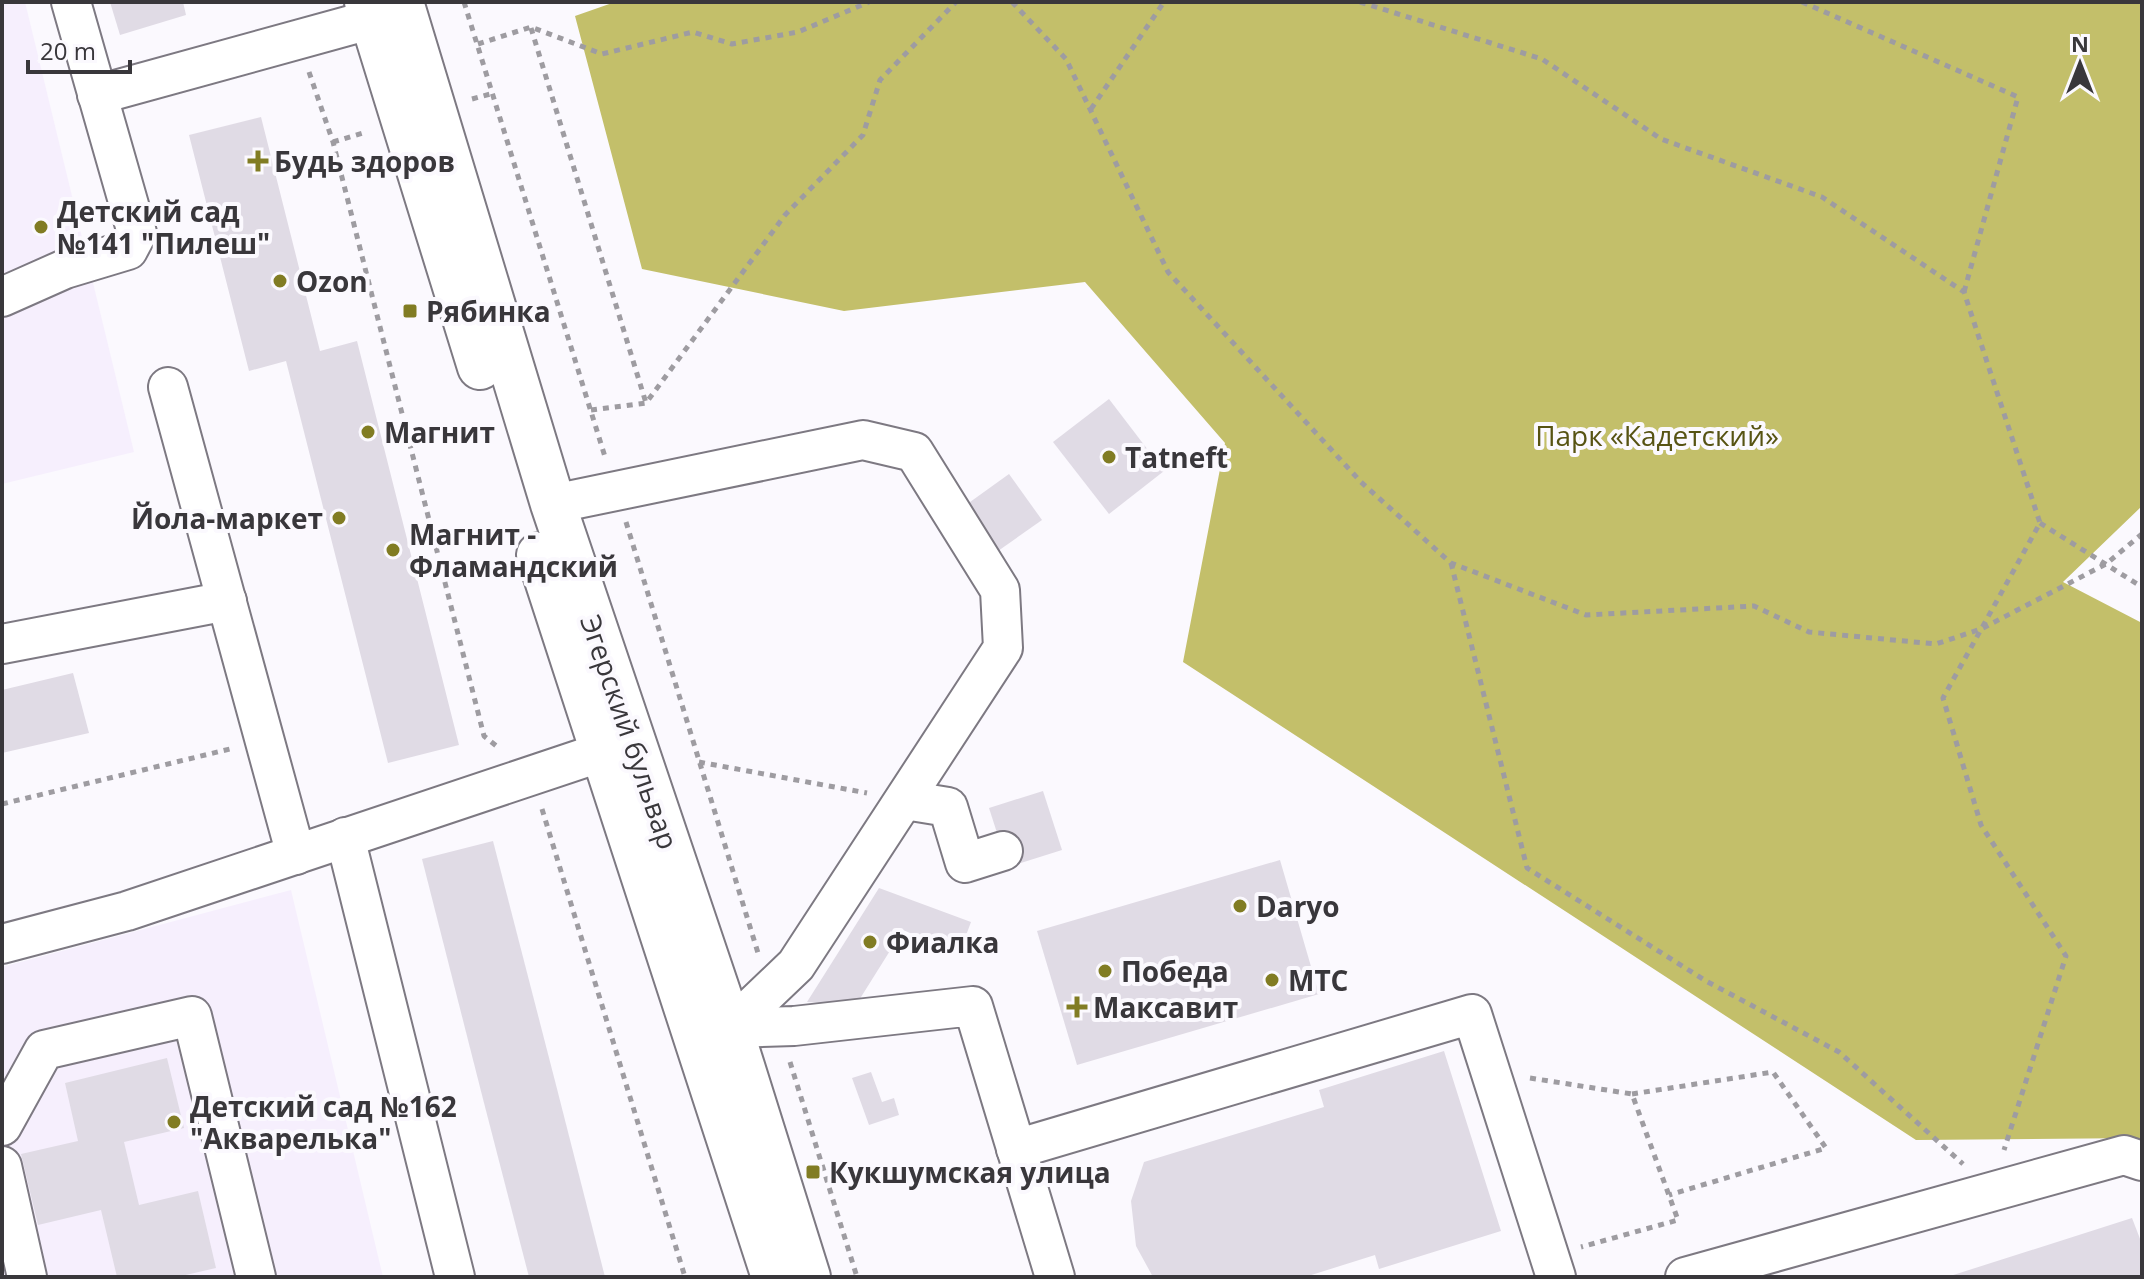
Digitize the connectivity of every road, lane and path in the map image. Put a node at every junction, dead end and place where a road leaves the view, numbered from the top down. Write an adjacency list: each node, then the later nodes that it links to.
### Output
1 (71, 2): 14 (lane)
2 (464, 2): 12 (path)
3 (869, 2): 10 (path)
4 (956, 2): 22 (path)
5 (1012, 2): 16 (path)
6 (1164, 2): 16 (path)
7 (1360, 2): 19 (path)
8 (1802, 2): 19 (path)
9 (386, 8): 11 (lane); 25 (main road, Эгерский бульвар); 35 (main road, Эгерский бульвар)
10 (531, 27): 12 (path); 22 (path)
11 (299, 41): 14 (lane); 18 (path)
12 (478, 44): 13 (path)
13 (494, 93): 15 (path); 23 (path)
14 (97, 95): 20 (lane)
15 (459, 103)
16 (1090, 109): 28 (path)
17 (377, 129): 18 (path)
18 (333, 142): 37 (path)
19 (1964, 292): 26 (path)
20 (3, 293)
21 (168, 387): 31 (lane)
22 (646, 403): 23 (path)
23 (591, 410): 24 (path)
24 (615, 489): 25 (lane); 36 (path); 38 (lane)
25 (553, 504): 35 (main road, Эгерский бульвар)
26 (2040, 523): 29 (path); 32 (path)
27 (2142, 534): 29 (path)
28 (1451, 563): 32 (path); 52 (path)
29 (2106, 564): 30 (path); 32 (path)
30 (2142, 587)
31 (227, 601): 33 (lane); 34 (lane)
32 (1981, 629): 52 (path)
33 (2, 644)
34 (268, 740): 39 (path); 42 (lane)
35 (618, 746): 37 (lane); 45 (main road, Эгерский бульвар)
36 (699, 762): 38 (path); 44 (path)
37 (532, 775): 40 (lane); 58 (path)
38 (905, 800): 41 (lane); 44 (lane)
39 (2, 804)
40 (345, 837): 42 (lane); 57 (lane)
41 (1003, 851)
42 (296, 855): 43 (lane)
43 (2, 944)
44 (775, 1009): 45 (lane); 49 (lane); 61 (path)
45 (713, 1033): 59 (main road, Эгерский бульвар); 60 (main road, Эгерский бульвар)
46 (1490, 1072): 47 (path); 49 (lane); 54 (lane)
47 (1632, 1094): 53 (path); 53 (path)
48 (2, 1126): 56 (lane)
49 (1016, 1149): 62 (lane)
50 (2142, 1161): 52 (lane)
51 (2, 1166): 55 (lane)
52 (1991, 1191): 63 (lane)
53 (1669, 1195): 54 (path)
54 (1553, 1266)
55 (27, 1277)
56 (256, 1277)
57 (455, 1277)
58 (685, 1277)
59 (774, 1277)
60 (808, 1277)
61 (857, 1277)
62 (1055, 1277)
63 (1685, 1277)

